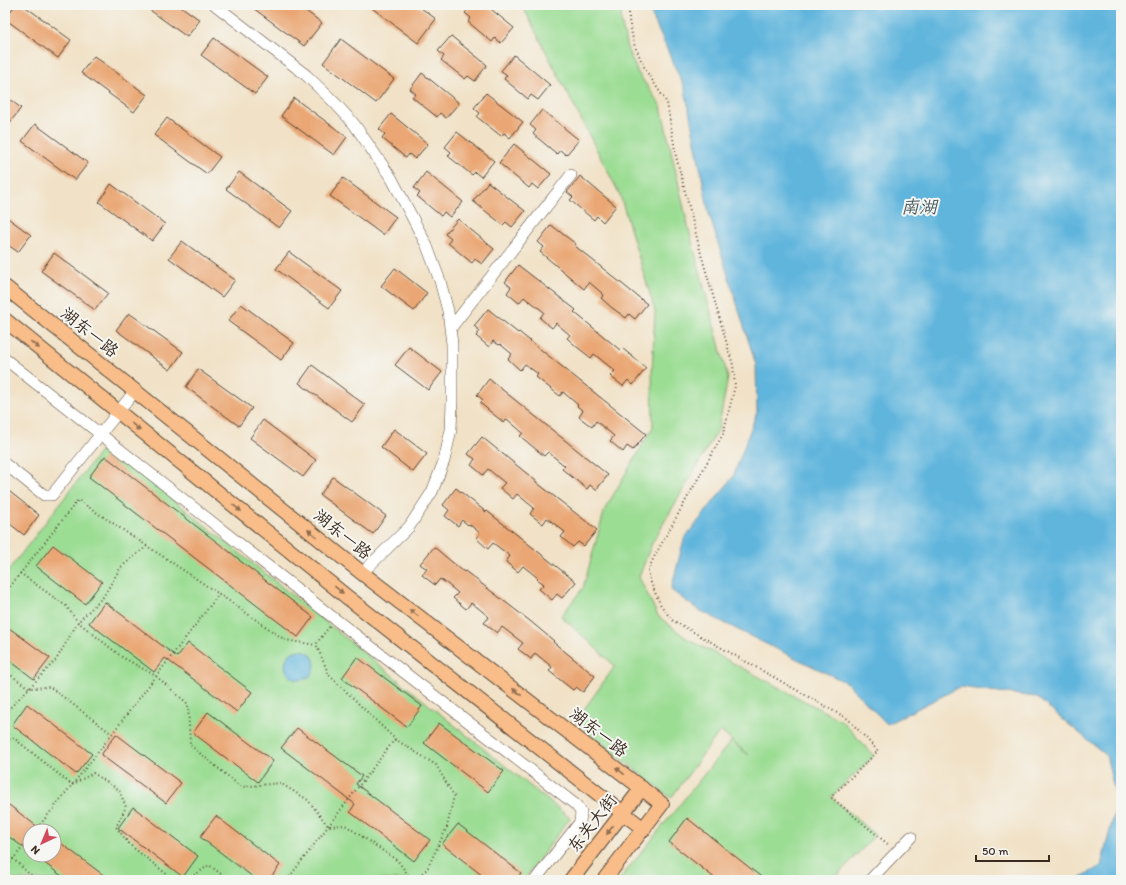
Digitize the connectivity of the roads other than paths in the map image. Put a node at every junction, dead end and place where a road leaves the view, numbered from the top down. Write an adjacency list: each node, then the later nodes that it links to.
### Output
1 (215, 5): 5 (street)
2 (571, 174): 5 (street)
3 (5, 287): 7 (main road, 湖东一路)
4 (5, 320): 8 (main road, one-way to 8)
5 (450, 329): 11 (street)
6 (5, 359): 9 (street)
7 (135, 391): 8 (street); 11 (main road, 湖东一路, one-way to 7)
8 (118, 412): 9 (street); 13 (main road, one-way to 13)
9 (100, 434): 10 (street); 16 (street)
10 (5, 464)
11 (362, 573): 12 (main road, 湖东一路, one-way to 11)
12 (642, 788): 13 (main road, 东关大街); 14 (main road, 湖东一路)
13 (622, 813): 14 (main road); 17 (main road, 东关大街, one-way to 17)
14 (644, 829): 18 (main road)
15 (911, 837): 19 (street)
16 (535, 880)
17 (571, 880)
18 (604, 880)
19 (870, 880)

